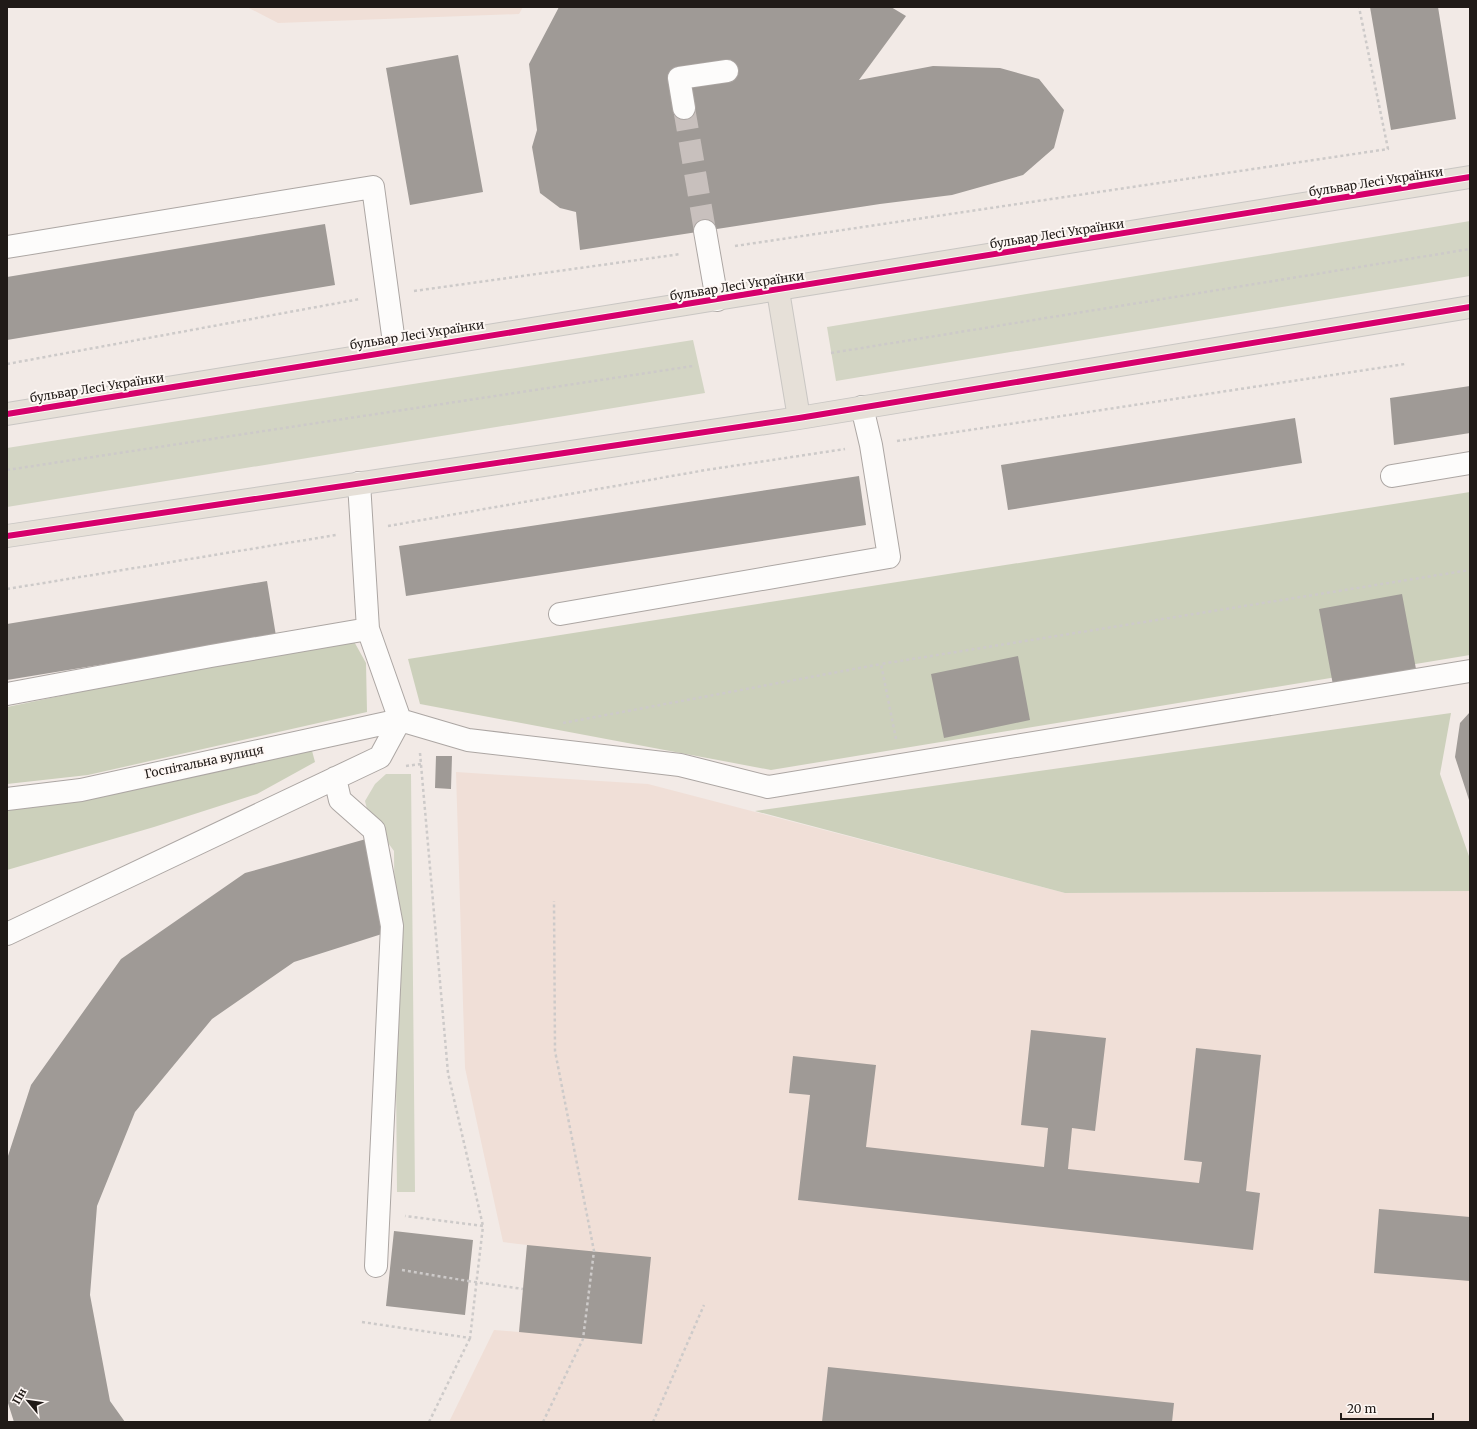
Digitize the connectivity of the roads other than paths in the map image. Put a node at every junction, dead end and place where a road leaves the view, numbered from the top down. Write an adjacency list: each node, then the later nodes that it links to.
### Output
1 (727, 71): 2 (street)
2 (684, 108)
3 (1470, 177): 6 (main road, бульвар Лесі Українки)
4 (707, 241): 7 (street)
5 (7, 248): 9 (street)
6 (778, 290): 7 (main road, бульвар Лесі Українки); 12 (main road)
7 (717, 300): 9 (main road, бульвар Лесі Українки)
8 (1470, 307): 10 (main road)
9 (395, 350): 11 (main road, бульвар Лесі Українки)
10 (862, 407): 12 (main road); 17 (street)
11 (7, 414)
12 (799, 418): 15 (main road)
13 (1470, 463): 14 (street)
14 (1392, 476)
15 (359, 483): 16 (main road); 18 (street)
16 (7, 536)
17 (560, 614)
18 (368, 629): 20 (street); 21 (street)
19 (1470, 671): 21 (street)
20 (7, 694)
21 (400, 720): 22 (street); 23 (street, Госпітальна вулиця)
22 (335, 778): 24 (street); 25 (street)
23 (7, 799)
24 (7, 934)
25 (376, 1266)

